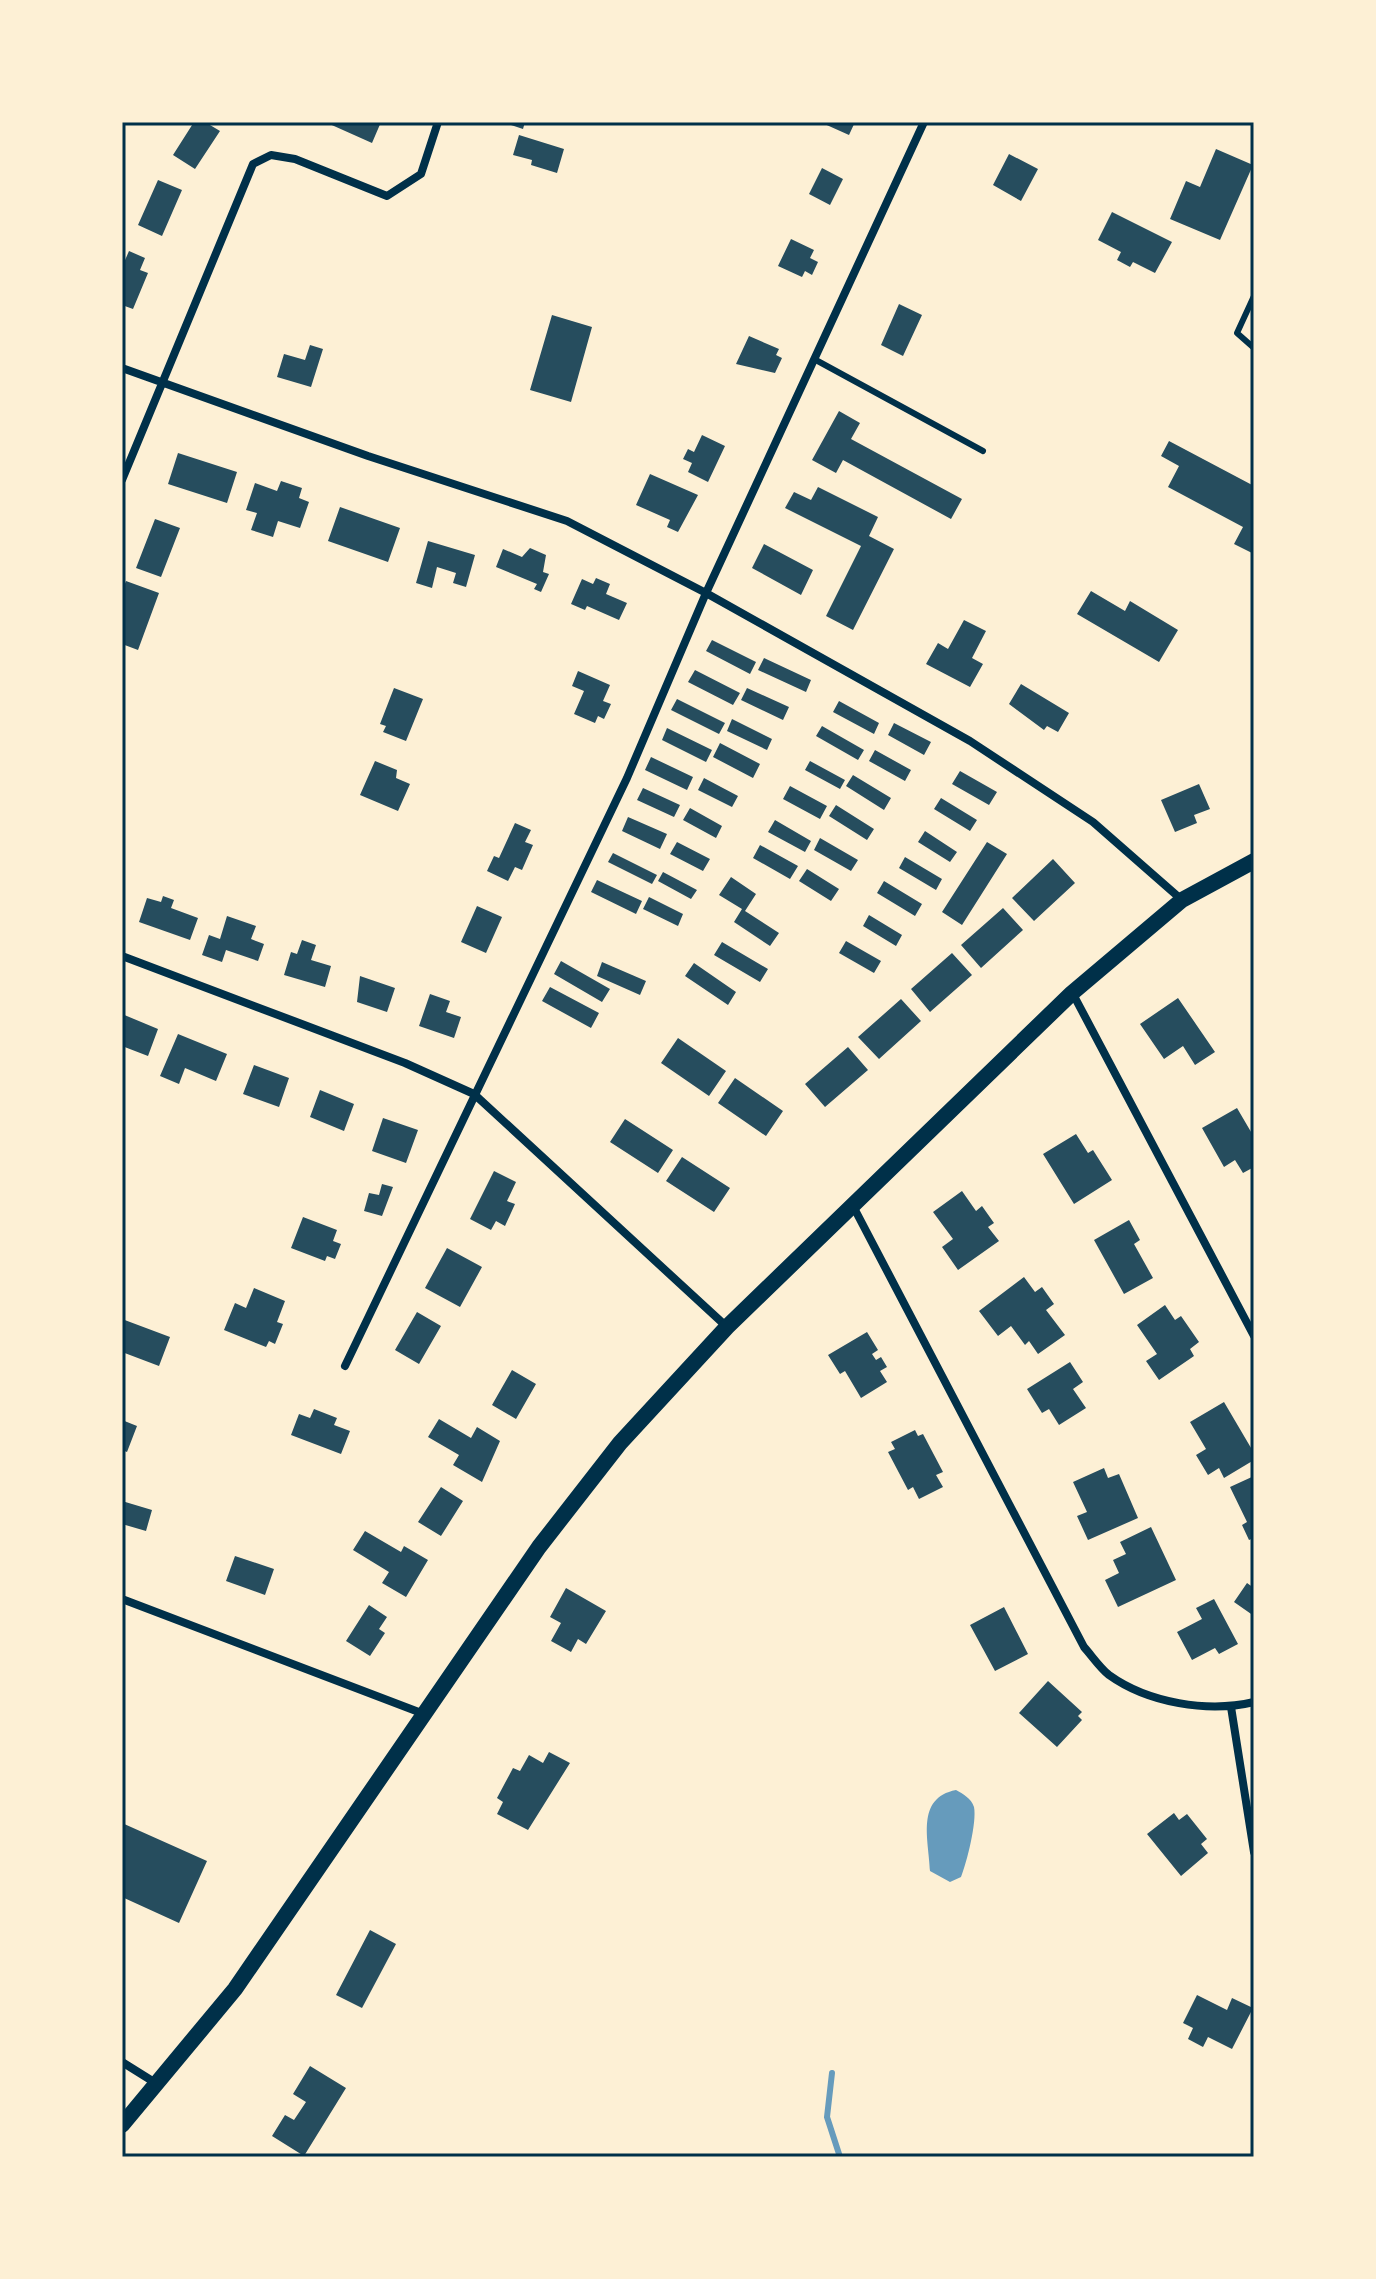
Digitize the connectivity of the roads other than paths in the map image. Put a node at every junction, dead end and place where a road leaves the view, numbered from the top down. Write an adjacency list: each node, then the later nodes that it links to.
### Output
1 (438, 122): 7 (street)
2 (924, 122): 5 (street)
3 (1254, 296): 4 (lane)
4 (1254, 348)
5 (814, 359): 8 (lane); 10 (street)
6 (122, 368): 7 (street)
7 (162, 384): 9 (street); 10 (street)
8 (983, 451)
9 (122, 480)
10 (706, 593): 12 (street); 15 (street)
11 (1254, 861): 12 (main road)
12 (1182, 900): 14 (main road)
13 (122, 956): 15 (street)
14 (1072, 993): 16 (main road); 18 (street)
15 (474, 1094): 17 (street); 19 (street)
16 (853, 1205): 17 (main road); 22 (street)
17 (727, 1327): 23 (main road)
18 (1254, 1336)
19 (345, 1366)
20 (122, 1599): 23 (street)
21 (1254, 1702): 22 (street)
22 (1231, 1707): 24 (street)
23 (426, 1714): 26 (main road)
24 (1254, 1852)
25 (122, 2062): 26 (street)
26 (154, 2082): 27 (main road)
27 (122, 2125)

